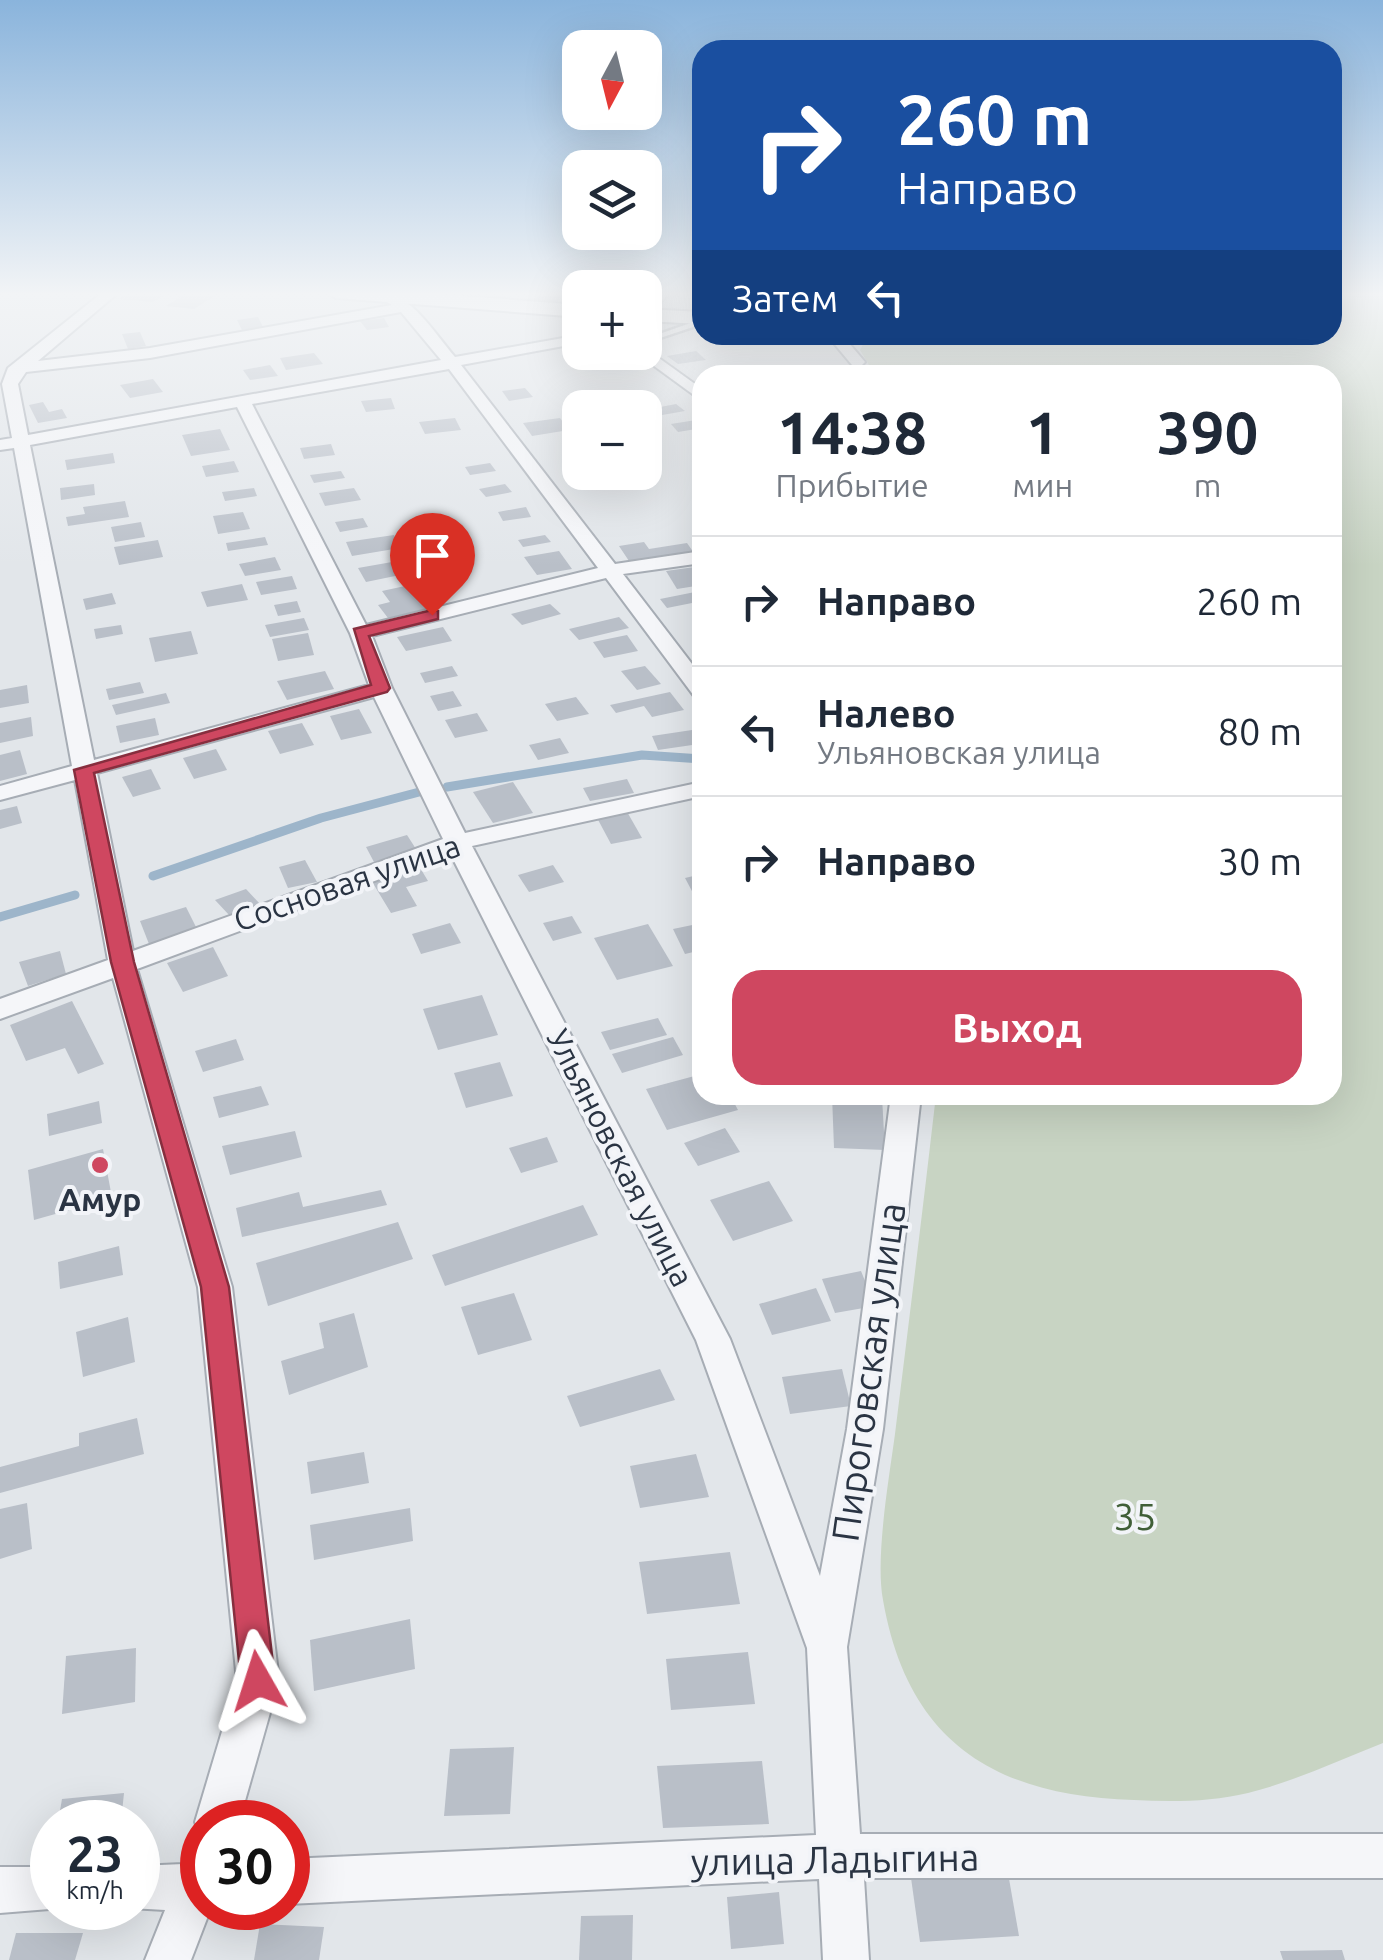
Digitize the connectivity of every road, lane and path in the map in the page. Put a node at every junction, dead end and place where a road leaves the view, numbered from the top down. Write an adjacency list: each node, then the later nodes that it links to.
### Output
1 (10, 383): 5 (street)
2 (352, 383): 4 (street)
3 (468, 383): 7 (street)
4 (243, 402): 5 (street); 8 (street, Ульяновская улица)
5 (11, 443): 11 (street)
6 (692, 558): 7 (street)
7 (613, 570): 8 (street); 9 (street)
8 (360, 633): 10 (street, Ульяновская улица)
9 (692, 677)
10 (381, 688): 11 (street); 14 (street, Ульяновская улица)
11 (83, 770): 13 (street); 15 (street)
12 (692, 791): 14 (street, Сосновая улица)
13 (0, 793)
14 (457, 842): 15 (street, Сосновая улица); 18 (street, Ульяновская улица)
15 (122, 962): 16 (street, Сосновая улица); 19 (street)
16 (0, 1009)
17 (905, 1105): 18 (street, Пироговская улица)
18 (828, 1648): 20 (street, Ульяновская улица)
19 (223, 1800)
20 (836, 1856): 21 (street, улица Ладыгина); 22 (street, улица Ладыгина); 27 (street, Ульяновская улица)
21 (1383, 1856)
22 (310, 1881)
23 (0, 1890): 24 (street)
24 (30, 1890)
25 (181, 1930): 26 (street)
26 (168, 1960)
27 (846, 1960)

